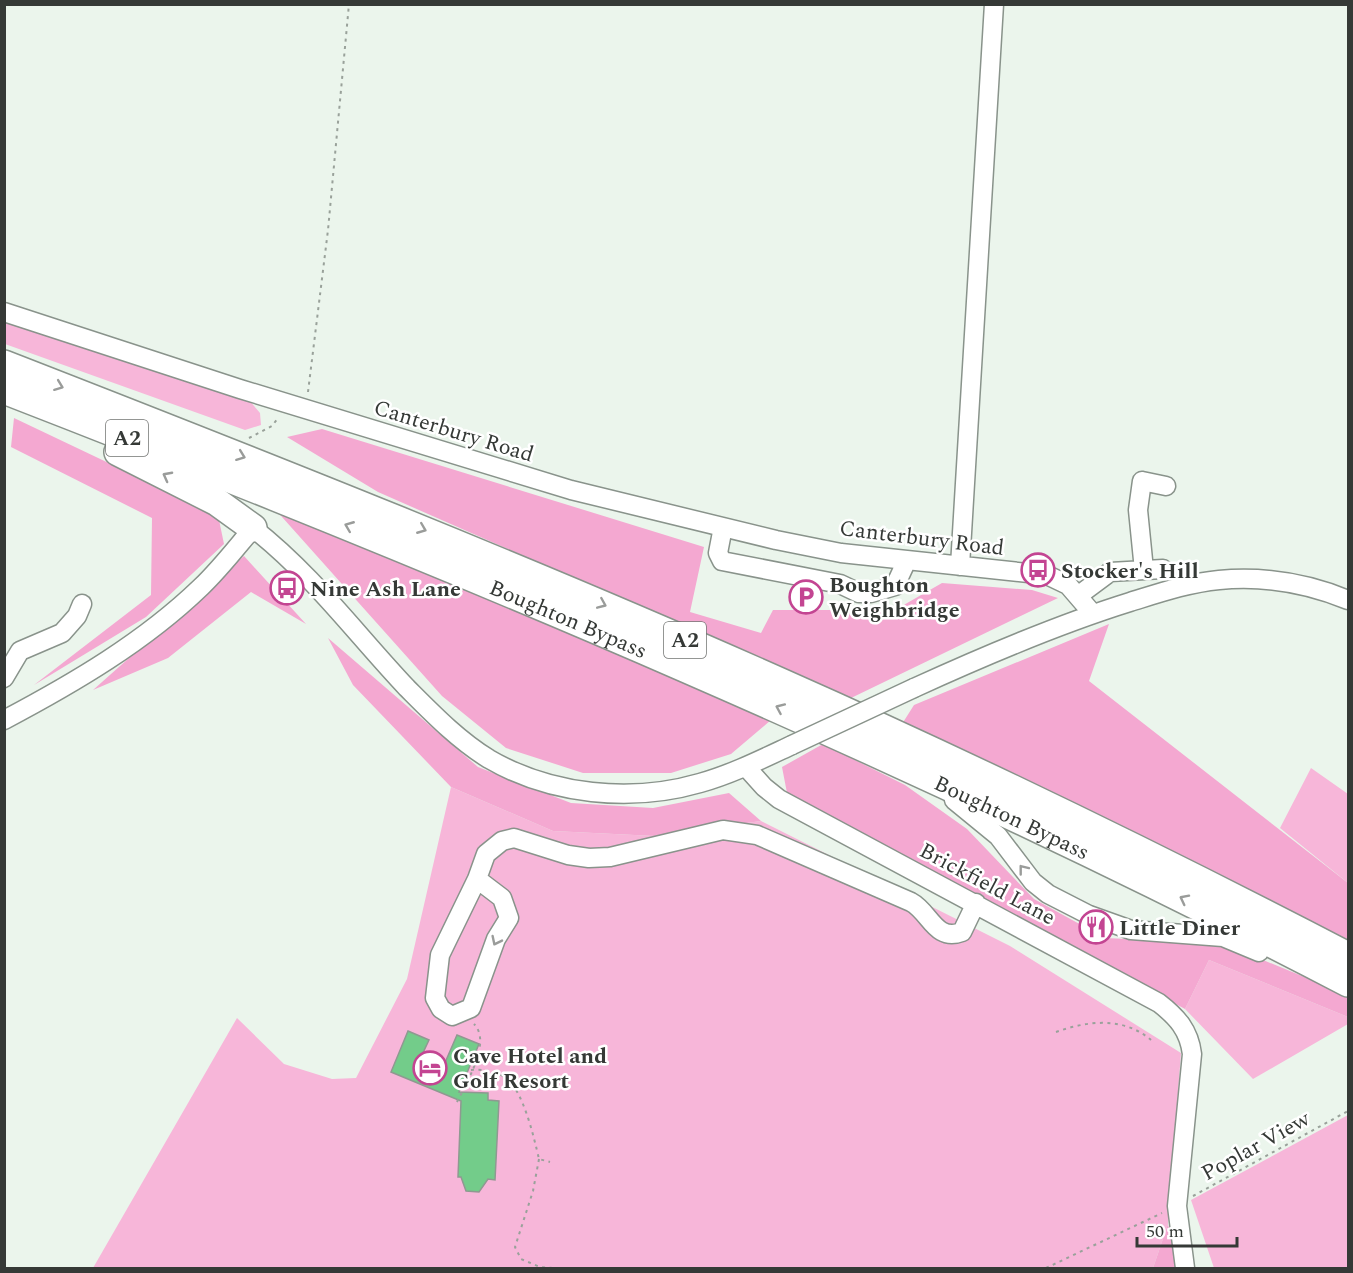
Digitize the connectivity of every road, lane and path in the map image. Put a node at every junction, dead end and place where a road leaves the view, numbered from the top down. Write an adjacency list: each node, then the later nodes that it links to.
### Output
1 (349, 4): 7 (path)
2 (994, 4): 13 (street)
3 (4, 312): 7 (street, Canterbury Road)
4 (4, 364): 26 (highway, Boughton Bypass / A2, one-way to 26)
5 (4, 390): 22 (highway, Boughton Bypass / A2, one-way to 5)
6 (4, 398): 11 (highway, one-way to 6)
7 (288, 404): 8 (path); 10 (street, Canterbury Road)
8 (243, 441)
9 (1166, 486): 15 (street)
10 (723, 527): 12 (street, Canterbury Road); 12 (street)
11 (253, 528): 21 (street); 23 (street)
12 (908, 560): 13 (street, Canterbury Road)
13 (960, 566): 16 (street, Canterbury Road)
14 (1162, 569): 15 (street)
15 (1144, 570): 16 (street)
16 (1079, 595): 19 (street, Canterbury Road)
17 (1347, 597): 19 (street)
18 (82, 604): 20 (street)
19 (1093, 614): 23 (street, bridge)
20 (4, 678)
21 (4, 720)
22 (875, 751): 27 (highway, Boughton Bypass / A2, one-way to 22); 27 (street, one-way to 22)
23 (746, 767): 25 (street, Brickfield Lane)
24 (477, 879): 25 (street); 28 (street, one-way to 28); 28 (street)
25 (976, 903): 36 (street, Brickfield Lane)
26 (1348, 956)
27 (1348, 983)
28 (463, 1013): 31 (path)
29 (1056, 1032): 30 (path)
30 (1151, 1040)
31 (471, 1070): 32 (path); 34 (path)
32 (457, 1101)
33 (1348, 1111): 36 (path, Poplar View)
34 (539, 1159): 35 (path); 37 (path)
35 (549, 1162)
36 (1177, 1206): 38 (path, Poplar View); 39 (street, Brickfield Lane)
37 (553, 1269)
38 (1046, 1269)
39 (1185, 1269)

